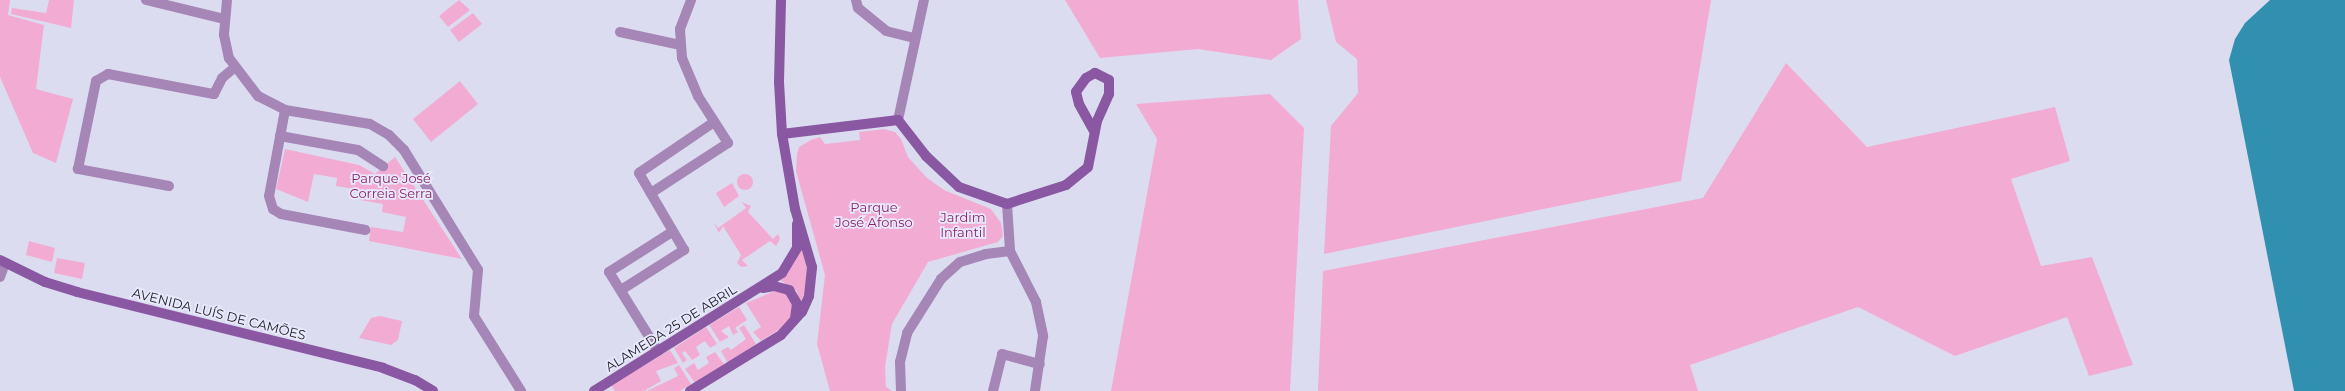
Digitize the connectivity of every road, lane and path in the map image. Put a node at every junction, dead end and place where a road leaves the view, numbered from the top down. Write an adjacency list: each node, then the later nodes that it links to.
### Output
1 (146, 0): 7 (street)
2 (227, 0): 7 (street)
3 (691, 0): 10 (street)
4 (782, 0): 16 (street)
5 (856, 0): 9 (street)
6 (924, 0): 9 (street)
7 (224, 19): 11 (street)
8 (620, 32): 10 (street)
9 (914, 38): 13 (street)
10 (680, 45): 14 (street)
11 (234, 68): 12 (street); 19 (street)
12 (285, 110): 17 (street); 34 (street)
13 (898, 120): 16 (street); 21 (street)
14 (714, 122): 20 (street); 20 (street)
15 (1094, 131): 15 (street); 21 (street)
16 (782, 134): 22 (street)
17 (280, 136): 18 (street); 23 (street)
18 (383, 166)
19 (169, 186)
20 (651, 193): 24 (street)
21 (1007, 204): 25 (street)
22 (798, 220): 28 (street, ALAMEDA 25 DE ABRIL); 30 (street)
23 (366, 230)
24 (672, 232): 29 (street); 29 (street)
25 (1010, 251): 32 (street); 37 (street)
26 (2, 261): 27 (street); 33 (street, AVENIDA LUÍS DE CAMÕES)
27 (0, 277)
28 (763, 288): 30 (street, ALAMEDA 25 DE ABRIL); 31 (street, ALAMEDA 25 DE ABRIL)
29 (621, 290): 31 (street)
30 (792, 325): 36 (street)
31 (658, 351): 35 (street, ALAMEDA 25 DE ABRIL)
32 (1040, 364): 38 (street); 39 (street)
33 (433, 391)
34 (521, 391)
35 (594, 391)
36 (690, 391)
37 (901, 391)
38 (993, 391)
39 (1035, 391)

